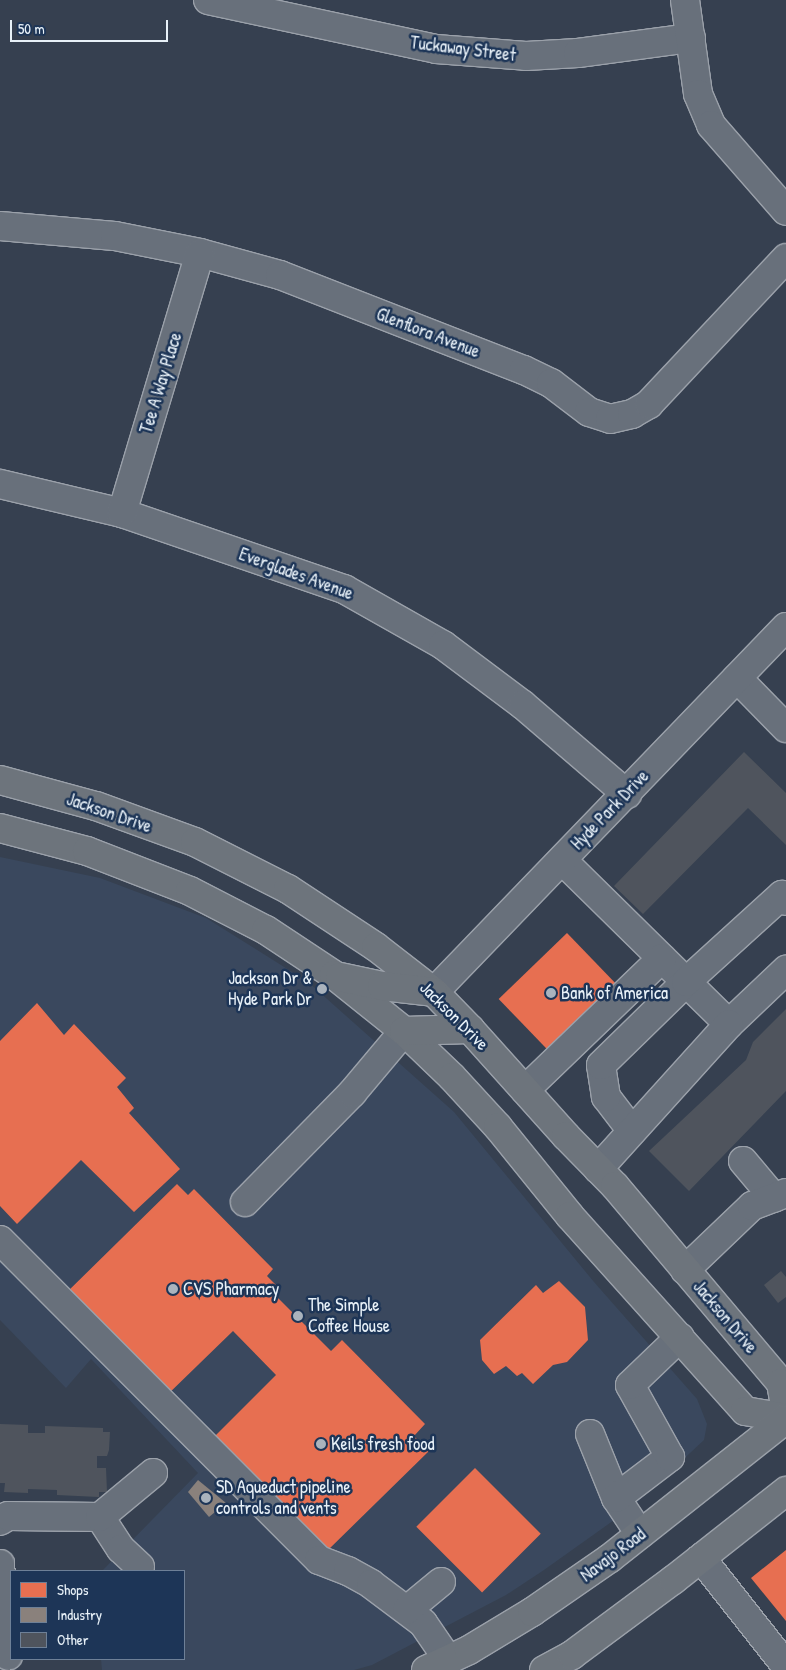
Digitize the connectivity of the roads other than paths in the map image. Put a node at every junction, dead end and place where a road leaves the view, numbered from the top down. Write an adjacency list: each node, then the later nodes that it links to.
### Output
1 (208, 0): 3 (street, Tuckaway Street)
2 (685, 0): 3 (street)
3 (691, 38): 4 (street)
4 (786, 210)
5 (0, 226): 6 (street, Glenflora Avenue)
6 (200, 253): 7 (street, Glenflora Avenue); 9 (street, Tee A Way Place)
7 (786, 258)
8 (0, 484): 9 (street, Everglades Avenue)
9 (122, 513): 14 (street, Everglades Avenue)
10 (786, 627): 11 (street, Hyde Park Drive)
11 (737, 678): 12 (street); 14 (street, Hyde Park Drive)
12 (784, 721)
13 (0, 780): 22 (main road, Jackson Drive)
14 (627, 794): 16 (street, Hyde Park Drive)
15 (0, 828): 20 (main road)
16 (562, 860): 18 (street); 22 (street, Hyde Park Drive)
17 (786, 901): 21 (street)
18 (662, 958): 21 (street); 26 (street)
19 (786, 970): 23 (street)
20 (334, 975): 22 (main road); 25 (main road)
21 (686, 982): 23 (street); 27 (street)
22 (434, 992): 24 (main road, Jackson Drive)
23 (729, 1024): 27 (street)
24 (470, 1029): 25 (main road); 26 (main road, Jackson Drive)
25 (404, 1031): 31 (street); 34 (main road)
26 (525, 1090): 29 (main road, Jackson Drive)
27 (632, 1131): 29 (street)
28 (742, 1161): 30 (street)
29 (598, 1169): 33 (main road, Jackson Drive)
30 (780, 1195): 33 (street)
31 (245, 1202)
32 (0, 1240): 48 (street)
33 (685, 1270): 35 (main road, Jackson Drive)
34 (680, 1337): 36 (main road); 40 (street)
35 (786, 1410)
36 (786, 1418): 43 (main road, Navajo Road)
37 (590, 1434): 40 (street)
38 (153, 1473): 41 (street)
39 (786, 1491): 44 (main road)
40 (616, 1498): 43 (street)
41 (100, 1517): 42 (street); 46 (street)
42 (0, 1521)
43 (640, 1534): 50 (main road, Navajo Road)
44 (701, 1558): 51 (street); 52 (main road)
45 (0, 1564): 49 (street)
46 (140, 1567)
47 (441, 1582): 48 (street)
48 (407, 1610): 50 (street)
49 (8, 1656)
50 (438, 1665)
51 (786, 1666)
52 (544, 1670)

